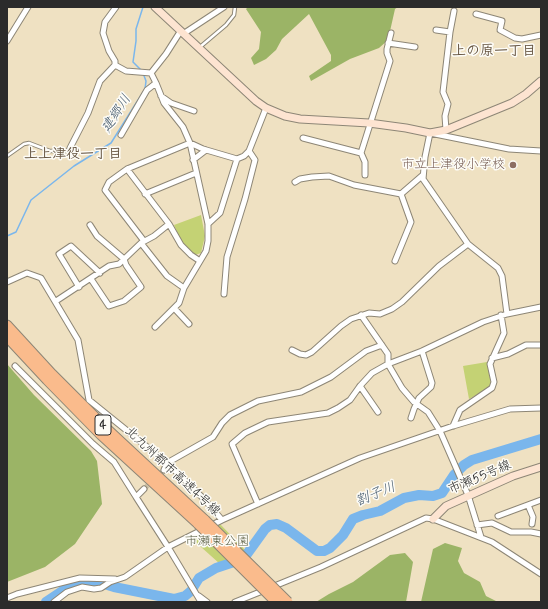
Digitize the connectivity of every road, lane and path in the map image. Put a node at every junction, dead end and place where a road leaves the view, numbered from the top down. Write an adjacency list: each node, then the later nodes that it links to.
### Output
1 (116, 7): 18 (street)
2 (155, 7): 10 (street)
3 (224, 7): 10 (street)
4 (235, 7): 17 (lane)
5 (26, 8): 12 (street)
6 (454, 11): 9 (street)
7 (476, 14): 13 (street)
8 (436, 30): 9 (street)
9 (450, 32): 26 (street)
10 (182, 33): 17 (street); 19 (street)
11 (391, 33): 15 (street)
12 (9, 35): 14 (street)
13 (541, 35)
14 (7, 41)
15 (388, 44): 16 (street); 25 (street)
16 (415, 47)
17 (199, 49): 23 (street)
18 (115, 65): 19 (street); 31 (street)
19 (150, 73): 21 (street)
20 (541, 81): 26 (street)
21 (156, 83): 22 (street); 28 (street)
22 (160, 95): 24 (street); 30 (street)
23 (266, 108): 25 (street); 33 (street)
24 (194, 111)
25 (369, 123): 27 (street); 35 (street)
26 (446, 130): 27 (street)
27 (430, 133): 34 (street); 42 (street)
28 (121, 134)
29 (303, 138): 35 (street)
30 (190, 143): 32 (street); 37 (street); 39 (street)
31 (70, 148): 36 (lane)
32 (206, 150): 37 (street); 38 (street)
33 (249, 151): 38 (street); 59 (street)
34 (541, 151)
35 (361, 153): 41 (street)
36 (7, 156)
37 (193, 160): 40 (street)
38 (237, 160): 47 (street)
39 (128, 169): 44 (street); 49 (street)
40 (196, 173): 44 (street); 47 (street)
41 (365, 175)
42 (423, 175): 45 (street); 50 (street)
43 (295, 182): 45 (street)
44 (145, 194): 46 (street)
45 (401, 194): 53 (street)
46 (169, 224): 49 (street); 52 (street)
47 (208, 224): 52 (street)
48 (90, 226): 51 (street)
49 (143, 242): 51 (street); 58 (street)
50 (468, 244): 63 (street); 64 (street)
51 (124, 259): 54 (street); 55 (street)
52 (200, 261): 58 (street)
53 (395, 261)
54 (100, 273): 55 (street); 57 (street)
55 (91, 279): 57 (street)
56 (7, 282): 60 (street)
57 (79, 287): 60 (street)
58 (184, 288): 62 (street)
59 (224, 294)
60 (56, 301): 84 (street)
61 (541, 307): 63 (street)
62 (174, 308): 66 (street); 68 (street)
63 (507, 314): 65 (street)
64 (361, 315): 70 (street); 72 (street)
65 (501, 315): 73 (street); 74 (street)
66 (189, 324)
67 (7, 325): 96 (highway, 北九州都市高速4号線 / 4)
68 (155, 327)
69 (7, 337): 96 (highway, 北九州都市高速4号線 / 4)
70 (382, 345): 75 (street); 84 (street)
71 (541, 345): 74 (street)
72 (292, 350)
73 (422, 350): 75 (street); 78 (street)
74 (492, 358): 82 (street)
75 (388, 364): 77 (street); 78 (street)
76 (15, 366): 89 (street)
77 (360, 386): 80 (street); 91 (street)
78 (416, 404): 81 (street); 83 (street)
79 (541, 408): 82 (street)
80 (378, 412)
81 (411, 418)
82 (453, 426): 83 (street)
83 (440, 431): 88 (street); 91 (street)
84 (167, 463): 86 (street); 95 (street)
85 (541, 467): 88 (street, 市瀬55号線)
86 (164, 470)
87 (144, 489): 89 (street)
88 (468, 495): 94 (street, 市瀬55号線); 98 (street)
89 (136, 497): 101 (street)
90 (541, 500): 92 (street)
91 (258, 504): 95 (street)
92 (528, 505): 93 (street); 97 (street)
93 (498, 516)
94 (433, 519): 100 (street); 109 (street)
95 (222, 520): 101 (street)
96 (201, 522): 110 (highway, 北九州都市高速4号線 / 4, bridge); 111 (highway, 北九州都市高速4号線 / 4, bridge)
97 (532, 524)
98 (477, 525): 99 (street); 100 (street)
99 (541, 534)
100 (481, 538): 102 (street)
101 (168, 547): 103 (street); 104 (street)
102 (541, 574)
103 (116, 579): 105 (street); 106 (street)
104 (196, 594): 107 (street); 108 (street)
105 (7, 598)
106 (54, 602)
107 (201, 602)
108 (207, 602)
109 (235, 602)
110 (276, 602)
111 (288, 602)

